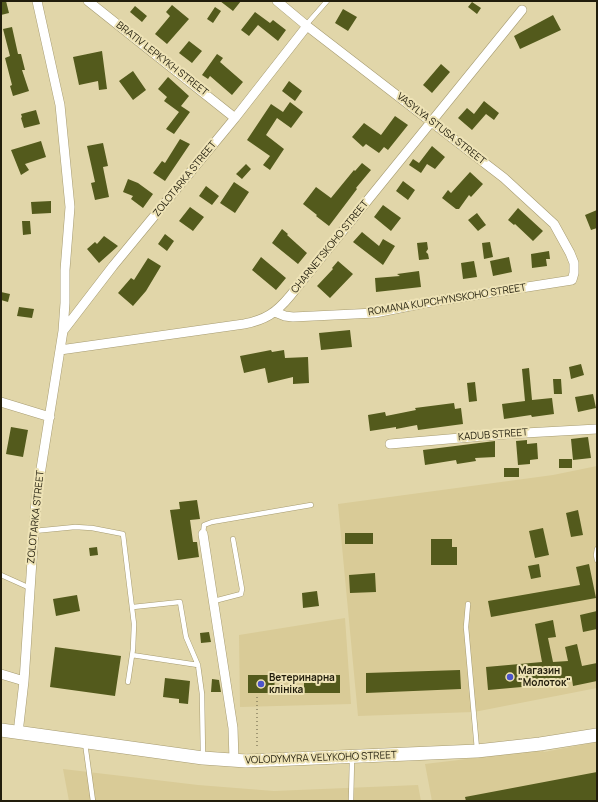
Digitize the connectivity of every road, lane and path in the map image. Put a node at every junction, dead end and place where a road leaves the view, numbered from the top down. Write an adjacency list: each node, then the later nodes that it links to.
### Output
1 (37, 1): 11 (street, ZOLOTARKA STREET)
2 (88, 1): 7 (street, BRATIV LEPKYKH STREET)
3 (278, 1): 6 (street, VASYLYA STUSA STREET)
4 (327, 1): 6 (lane)
5 (522, 10): 8 (street, CHARNETSKOHO STREET)
6 (307, 26): 7 (street, ZOLOTARKA STREET); 8 (street, VASYLYA STUSA STREET)
7 (235, 118): 11 (street, ZOLOTARKA STREET)
8 (431, 122): 9 (street, VASYLYA STUSA STREET); 10 (street, CHARNETSKOHO STREET)
9 (572, 280): 10 (street, ROMANA KUPCHYNSKOHO STREET)
10 (276, 312): 12 (street, CHARNETSKOHO STREET)
11 (63, 331): 12 (street, ZOLOTARKA STREET)
12 (60, 350): 14 (street, ZOLOTARKA STREET)
13 (1, 402): 14 (street)
14 (50, 417): 18 (street, ZOLOTARKA STREET)
15 (597, 429): 16 (street, KADUB STREET)
16 (390, 444)
17 (311, 505): 19 (lane)
18 (34, 531): 24 (street, ZOLOTARKA STREET); 27 (lane)
19 (203, 534): 25 (street)
20 (233, 539): 25 (lane)
21 (597, 549): 22 (lane)
22 (597, 560)
23 (1, 575): 24 (lane)
24 (30, 588): 31 (street, ZOLOTARKA STREET)
25 (214, 601): 41 (street)
26 (468, 604): 38 (lane)
27 (133, 607): 28 (lane); 29 (lane)
28 (132, 655): 29 (lane); 32 (lane)
29 (198, 666): 40 (lane)
30 (1, 674): 31 (street)
31 (24, 681): 35 (street, ZOLOTARKA STREET)
32 (128, 682)
33 (257, 697): 42 (path)
34 (1, 730): 35 (main road, VOLODYMYRA VELYKOHO STREET)
35 (18, 733): 37 (main road, VOLODYMYRA VELYKOHO STREET)
36 (597, 735): 38 (main road, VOLODYMYRA VELYKOHO STREET)
37 (85, 741): 40 (main road, VOLODYMYRA VELYKOHO STREET); 43 (lane)
38 (477, 751): 39 (main road, VOLODYMYRA VELYKOHO STREET)
39 (352, 757): 42 (main road, VOLODYMYRA VELYKOHO STREET); 44 (lane)
40 (203, 758): 41 (main road, VOLODYMYRA VELYKOHO STREET)
41 (234, 760): 42 (main road, VOLODYMYRA VELYKOHO STREET)
42 (257, 760)
43 (93, 801)
44 (351, 801)

